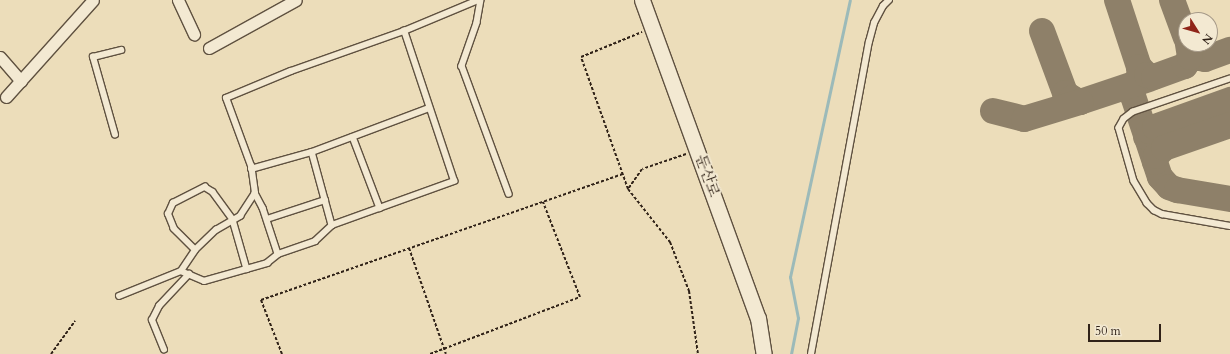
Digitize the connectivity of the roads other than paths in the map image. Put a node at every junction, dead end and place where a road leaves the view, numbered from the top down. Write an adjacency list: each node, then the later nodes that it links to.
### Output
1 (93, 0): 13 (street)
2 (178, 0): 8 (street)
3 (296, 0): 9 (street)
4 (479, 0): 7 (lane); 21 (lane)
5 (642, 0): 35 (street, 둔산로)
6 (888, 0): 36 (lane)
7 (404, 31): 15 (lane); 19 (lane)
8 (194, 34)
9 (209, 48)
10 (121, 50): 16 (lane)
11 (0, 57): 13 (street)
12 (1230, 79): 27 (lane)
13 (21, 81): 14 (street)
14 (6, 97)
15 (429, 108): 17 (lane); 23 (lane)
16 (115, 135)
17 (353, 137): 18 (lane); 23 (lane)
18 (312, 152): 19 (lane); 22 (lane)
19 (251, 169): 20 (lane)
20 (255, 193): 24 (lane); 25 (lane)
21 (509, 194)
22 (325, 200): 24 (lane); 26 (lane)
23 (380, 208): 26 (lane)
24 (267, 218): 29 (lane)
25 (233, 220): 28 (lane); 28 (lane); 30 (lane)
26 (332, 225): 29 (lane)
27 (1230, 226)
28 (195, 250): 31 (lane)
29 (278, 254): 30 (lane)
30 (248, 268): 32 (lane)
31 (181, 271): 32 (lane); 33 (lane)
32 (189, 274): 34 (lane)
33 (119, 296)
34 (164, 350)
35 (764, 354)
36 (811, 354)

